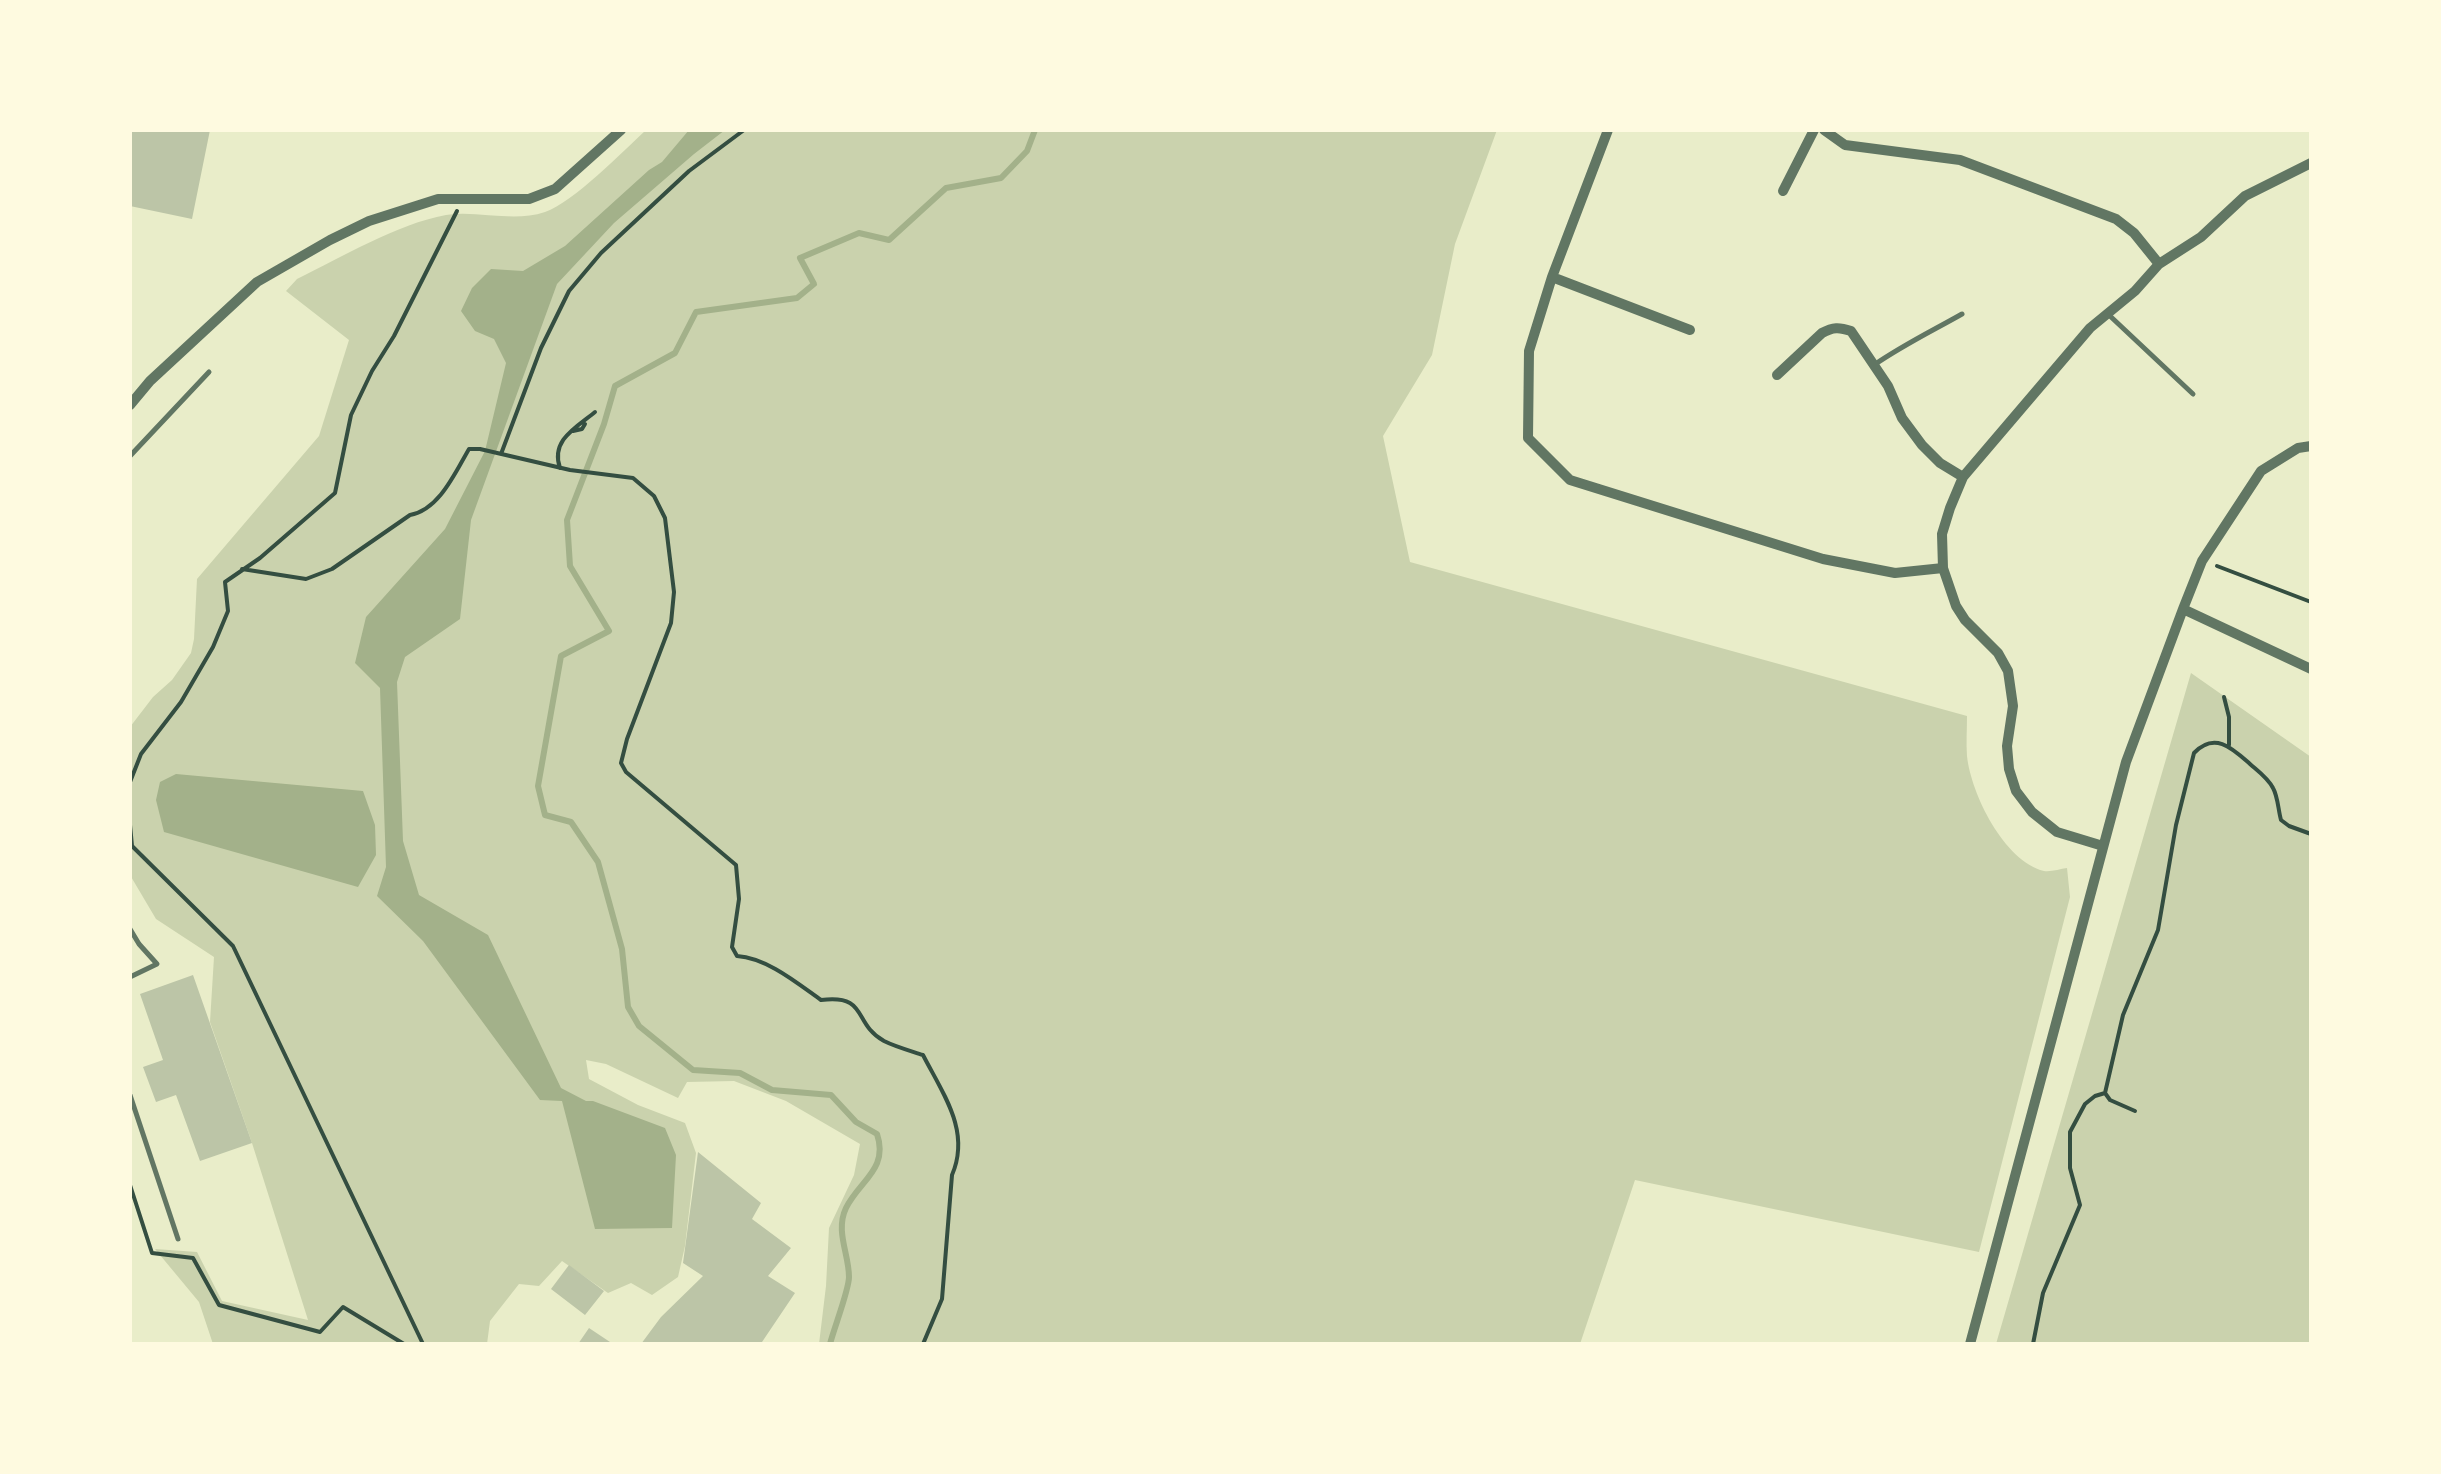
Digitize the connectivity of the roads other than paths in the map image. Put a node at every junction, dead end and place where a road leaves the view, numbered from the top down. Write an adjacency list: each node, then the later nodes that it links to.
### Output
1 (622, 130): 16 (street)
2 (1608, 130): 8 (street)
3 (1814, 130): 6 (street)
4 (1824, 130): 7 (street)
5 (2311, 163): 7 (street)
6 (1783, 191)
7 (2159, 264): 10 (street)
8 (1552, 276): 11 (street); 20 (street)
9 (1962, 314): 12 (lane)
10 (2108, 314): 15 (lane); 19 (street)
11 (1690, 330)
12 (1874, 365): 14 (street); 19 (street)
13 (209, 372): 18 (lane)
14 (1777, 375)
15 (2193, 394)
16 (130, 405)
17 (2311, 446): 21 (street)
18 (130, 456)
19 (1964, 478): 20 (street)
20 (1943, 568): 23 (street)
21 (2183, 608): 22 (street); 23 (street)
22 (2311, 669)
23 (2103, 846): 28 (street)
24 (130, 929): 25 (lane)
25 (130, 977)
26 (130, 1095): 27 (lane)
27 (178, 1239)
28 (1970, 1344)

